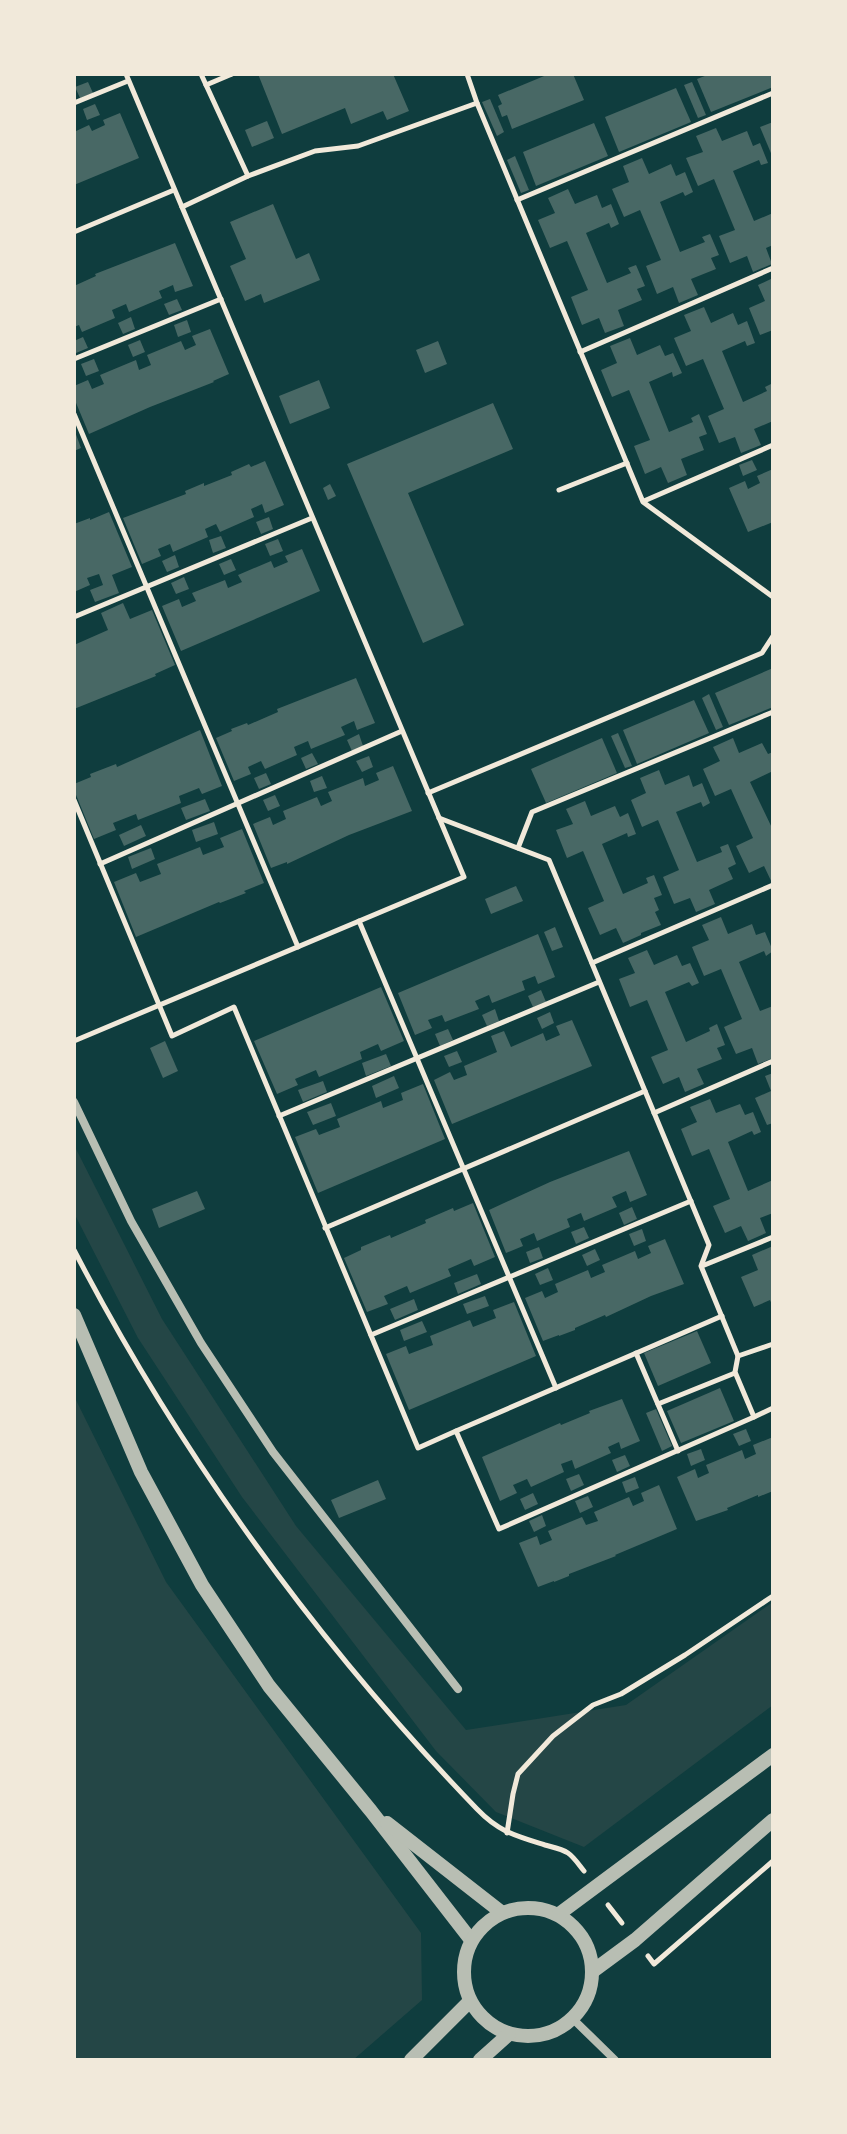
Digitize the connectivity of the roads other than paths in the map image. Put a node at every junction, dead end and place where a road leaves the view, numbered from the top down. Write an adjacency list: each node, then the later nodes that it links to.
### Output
1 (74, 1102): 3 (street)
2 (74, 1315): 5 (street)
3 (458, 1689)
4 (773, 1755): 8 (street)
5 (371, 1811): 7 (street); 9 (street)
6 (773, 1820): 10 (street)
7 (501, 1912): 8 (street); 9 (street)
8 (559, 1914): 10 (street)
9 (471, 1940): 11 (street)
10 (593, 1971): 12 (street)
11 (470, 2001): 13 (street); 14 (street)
12 (573, 2019): 13 (street); 16 (street)
13 (509, 2034): 15 (street)
14 (411, 2060)
15 (480, 2060)
16 (615, 2060)

